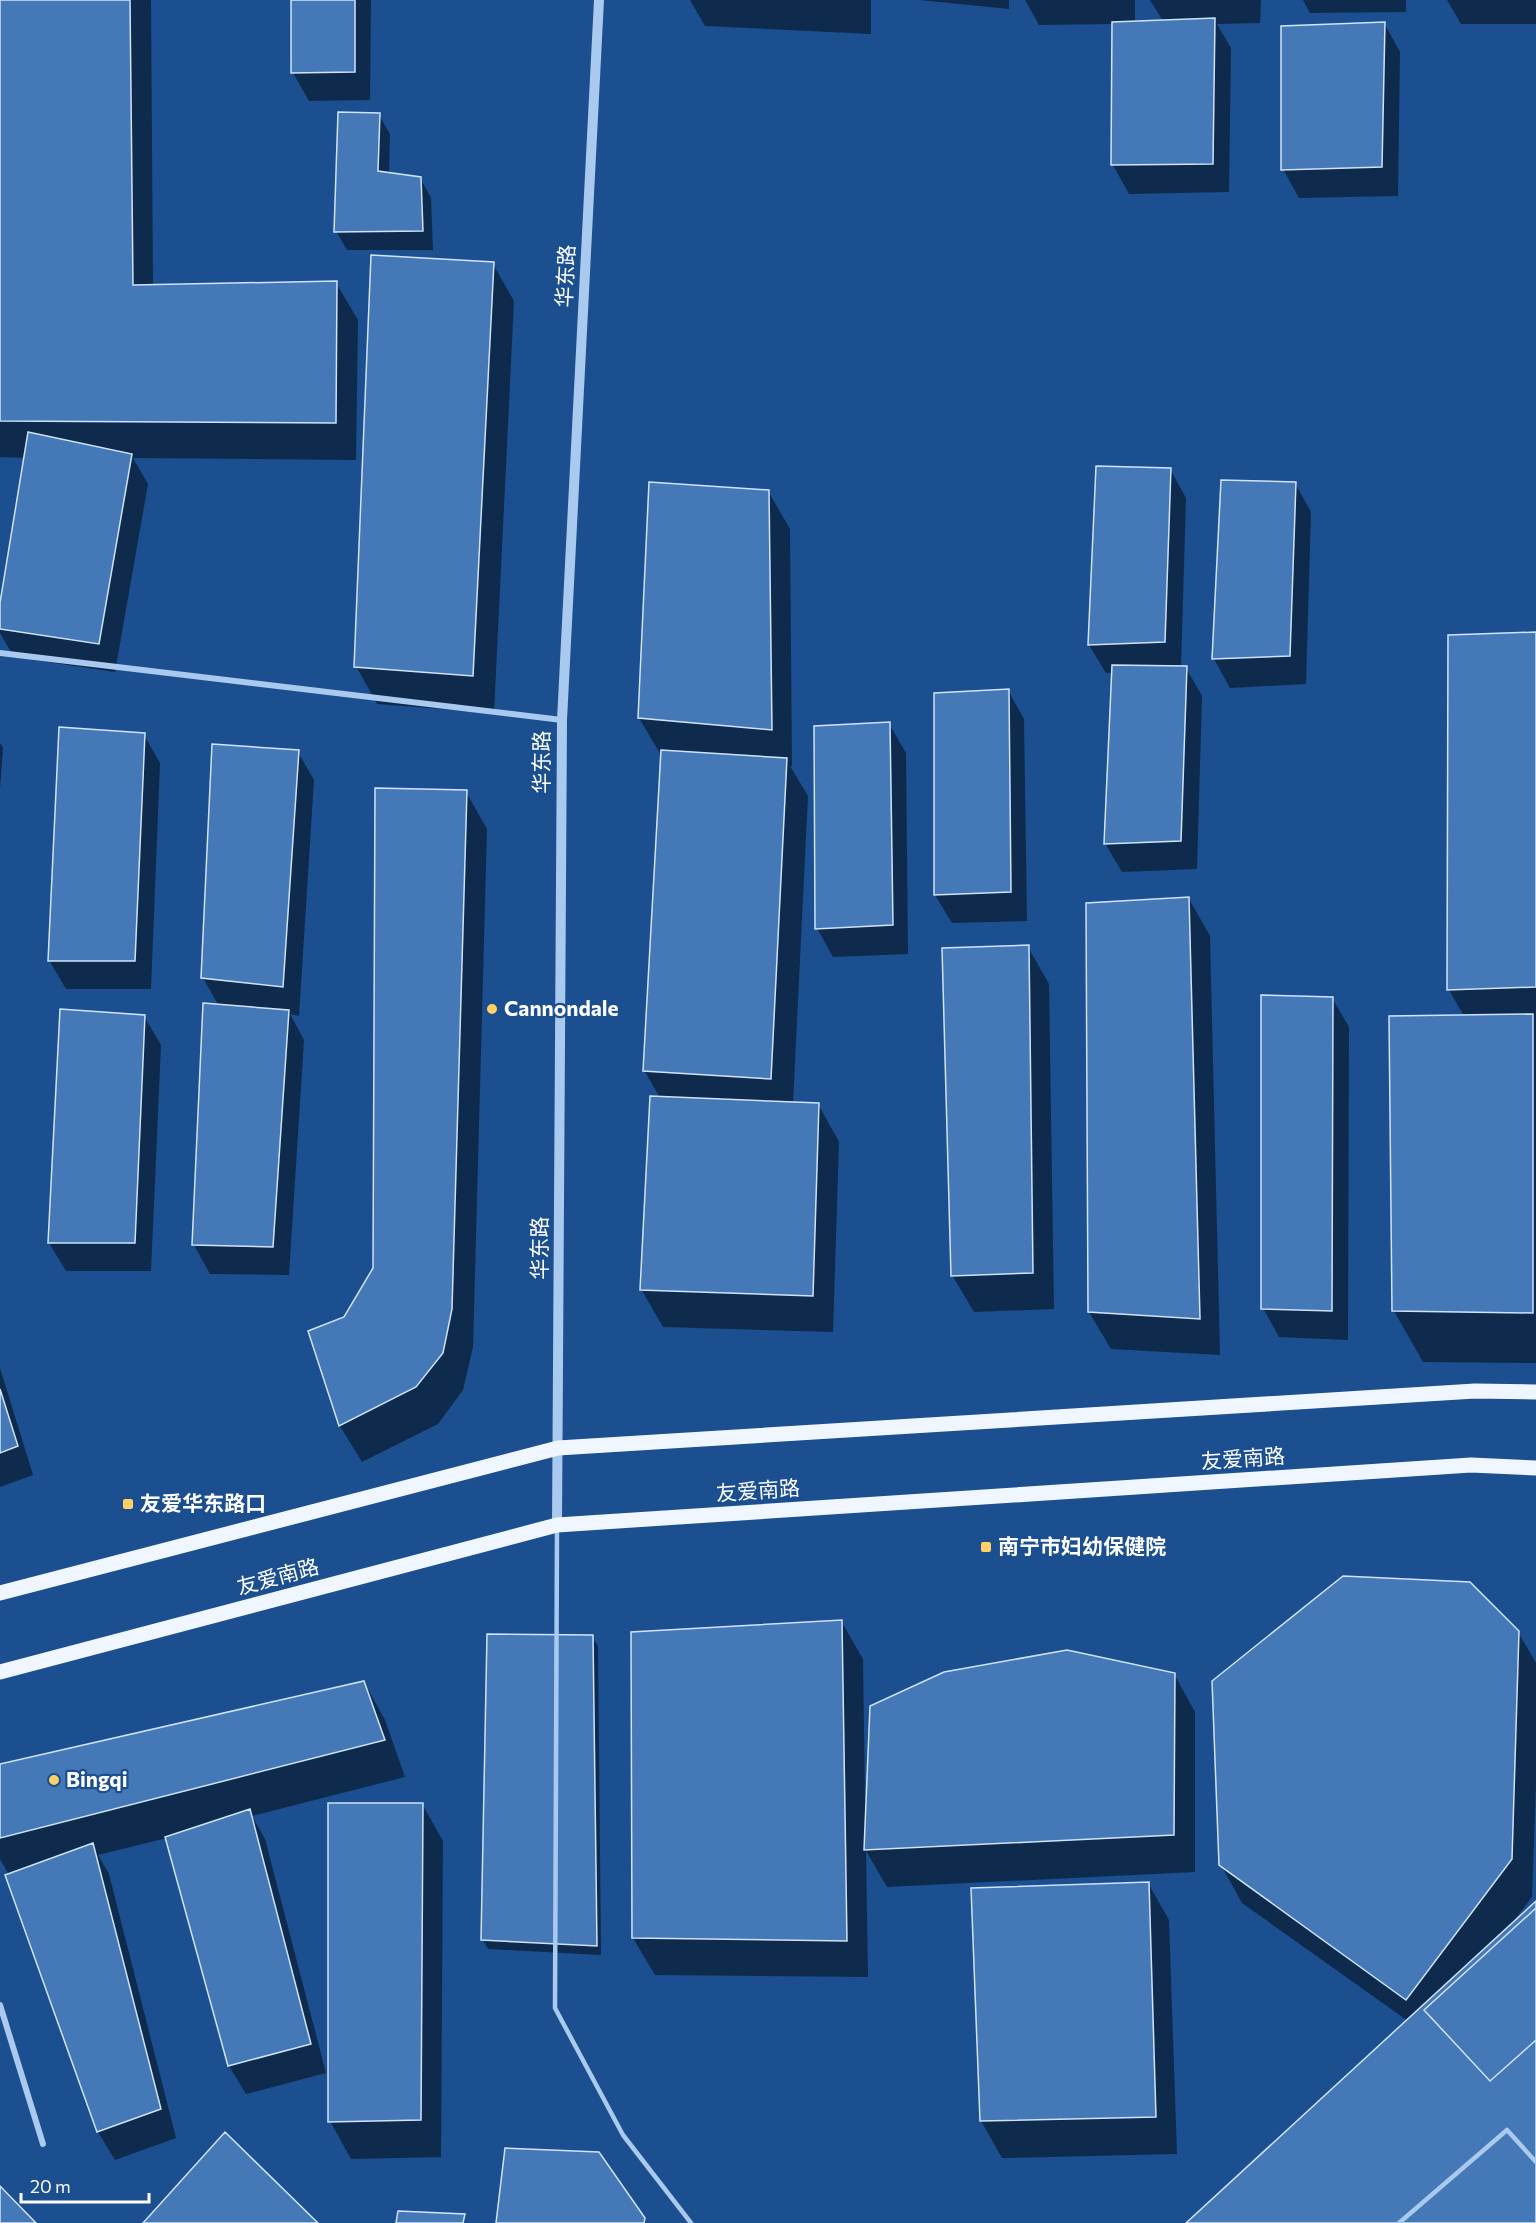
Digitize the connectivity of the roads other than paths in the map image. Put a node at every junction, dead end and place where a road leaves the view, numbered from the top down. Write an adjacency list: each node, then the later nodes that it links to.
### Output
1 (599, 0): 3 (street, 华东路)
2 (0, 653): 3 (street)
3 (562, 720): 5 (street, 华东路)
4 (1536, 1392): 5 (main road)
5 (558, 1448): 7 (street, 华东路); 8 (main road)
6 (1536, 1468): 7 (main road, 友爱南路)
7 (557, 1525): 9 (main road, 友爱南路); 13 (lane)
8 (0, 1593)
9 (0, 1672)
10 (0, 2005): 11 (street)
11 (43, 2144)
12 (1536, 2162): 14 (lane)
13 (691, 2223)
14 (1399, 2223)

